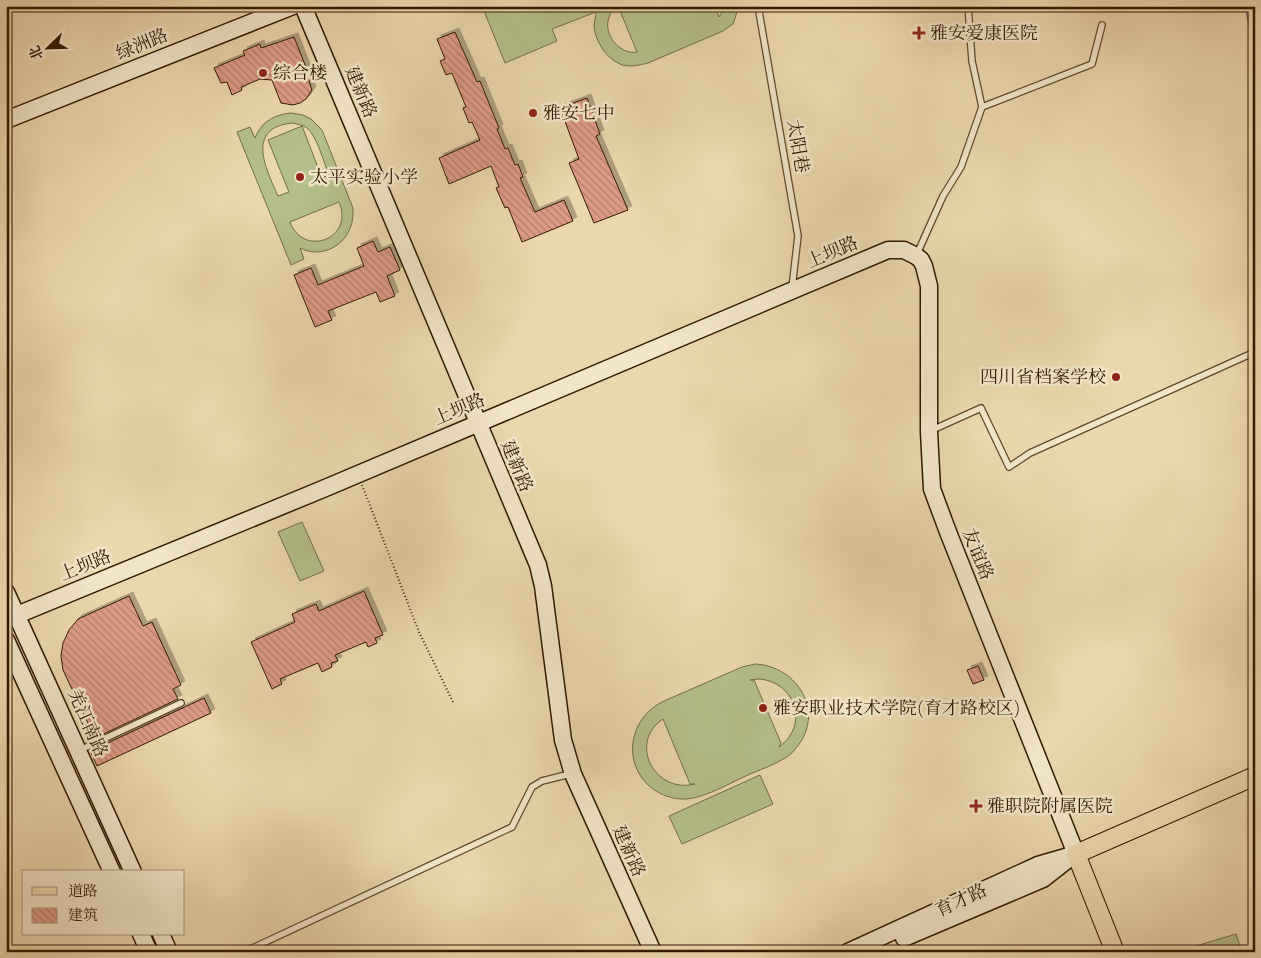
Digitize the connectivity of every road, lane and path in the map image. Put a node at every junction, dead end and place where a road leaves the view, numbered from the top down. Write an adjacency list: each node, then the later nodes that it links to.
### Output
1 (293, 6): 7 (street, 绿洲路)
2 (303, 6): 11 (street, 建新路)
3 (758, 6): 9 (lane, 太阳巷)
4 (968, 6): 6 (lane)
5 (1102, 25): 6 (lane)
6 (982, 107): 8 (lane)
7 (6, 120)
8 (916, 256): 9 (street, 上坝路); 12 (street, 友谊路)
9 (791, 291): 11 (street, 上坝路)
10 (1255, 352): 12 (lane)
11 (477, 423): 13 (street, 上坝路); 20 (street, 建新路)
12 (929, 432): 22 (street, 友谊路)
13 (358, 474): 15 (street, 上坝路); 17 (path)
14 (6, 592): 15 (street, 羌江南路)
15 (17, 615): 19 (street, 羌江南路)
16 (6, 640): 23 (street)
17 (453, 702)
18 (181, 703): 19 (lane)
19 (78, 750): 24 (street, 羌江南路)
20 (573, 774): 30 (lane); 31 (street, 建新路)
21 (1255, 776): 22 (main road, 育才路)
22 (1076, 854): 27 (street, 育才路); 33 (main road)
23 (111, 870)
24 (132, 870)
25 (142, 936): 28 (street)
26 (162, 936): 29 (street)
27 (873, 946): 32 (street, 育才路)
28 (149, 952)
29 (169, 952)
30 (244, 952)
31 (653, 952)
32 (848, 952)
33 (1115, 952)

